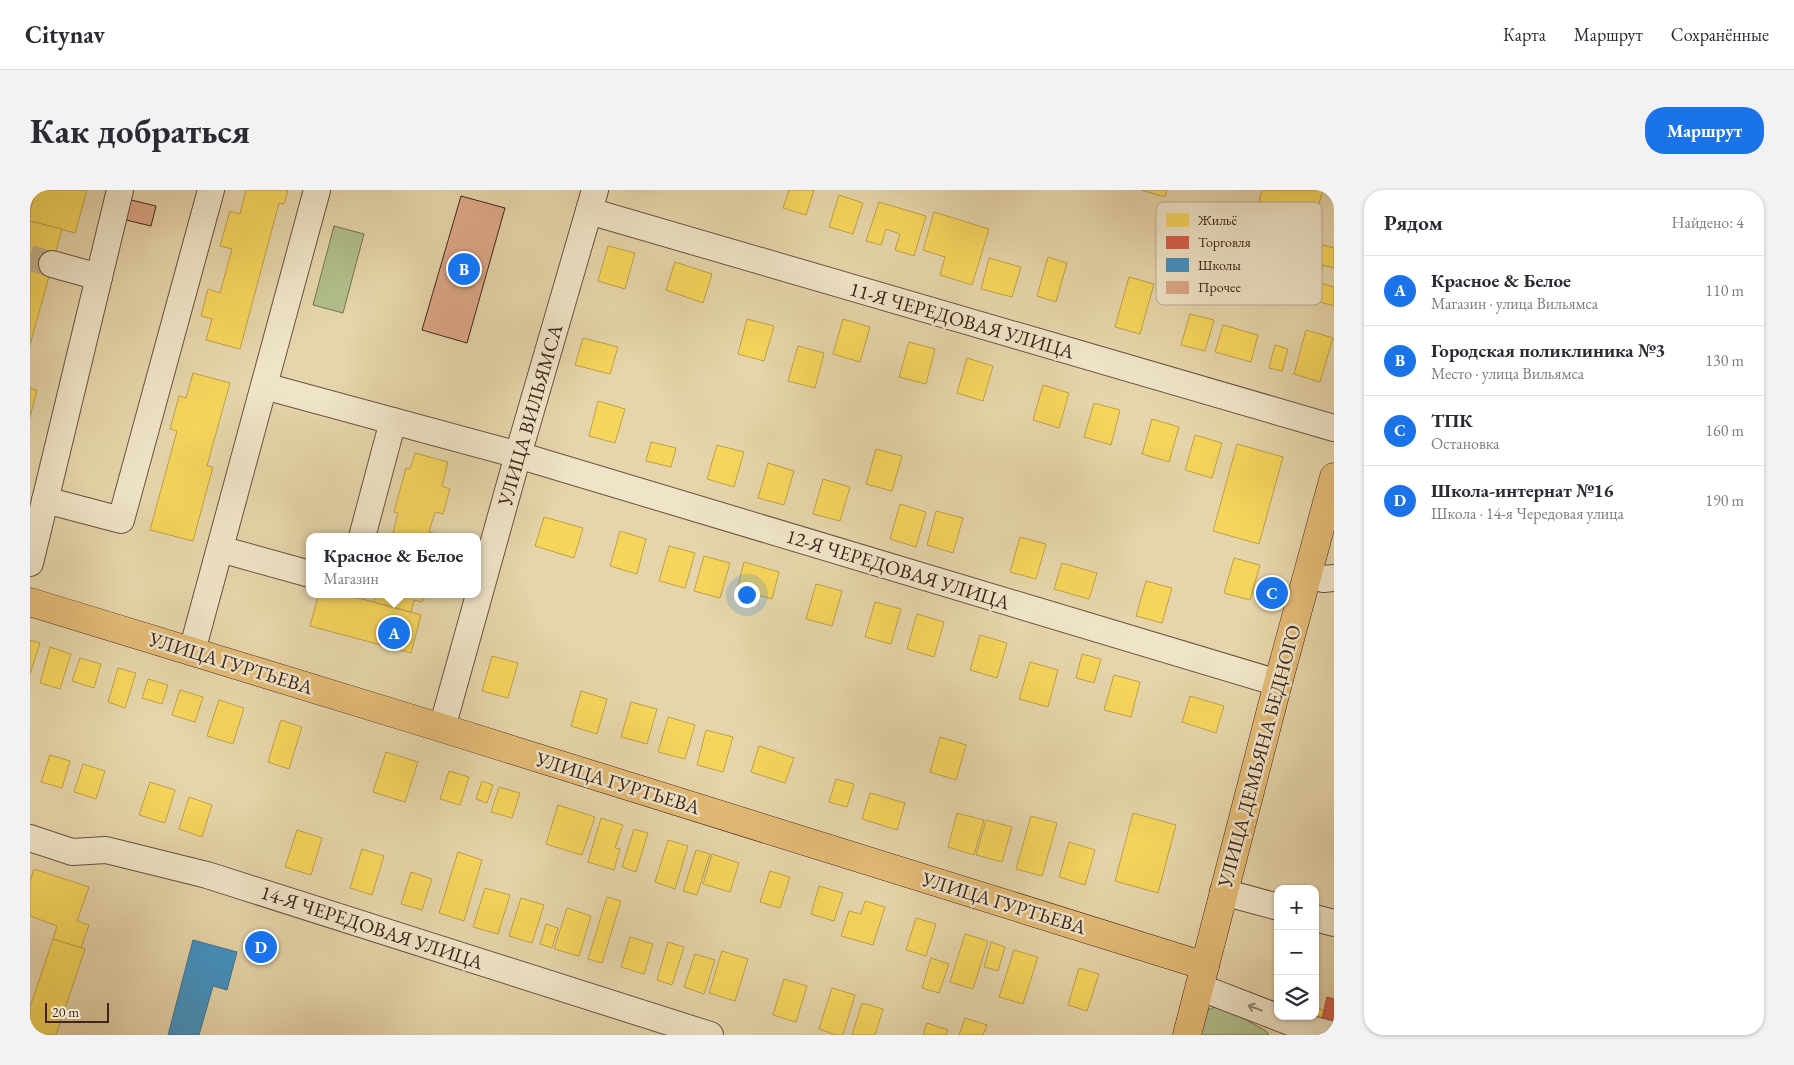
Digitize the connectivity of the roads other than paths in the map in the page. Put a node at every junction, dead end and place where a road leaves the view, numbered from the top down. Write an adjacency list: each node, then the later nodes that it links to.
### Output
1 (120, 190): 6 (street)
2 (211, 190): 12 (street)
3 (317, 190): 7 (street)
4 (594, 195): 9 (street, 11-Я ЧЕРЕДОВАЯ УЛИЦА); 10 (street, УЛИЦА ВИЛЬЯМСА)
5 (52, 264): 6 (street)
6 (99, 277): 12 (street)
7 (264, 386): 8 (street, 12-Я ЧЕРЕДОВАЯ УЛИЦА); 14 (street)
8 (394, 421): 10 (street, 12-Я ЧЕРЕДОВАЯ УЛИЦА); 13 (street)
9 (1334, 428)
10 (518, 455): 19 (street, УЛИЦА ВИЛЬЯМСА); 23 (street, 12-Я ЧЕРЕДОВАЯ УЛИЦА)
11 (1334, 477): 17 (main road, УЛИЦА ДЕМЬЯНА БЕДНОГО)
12 (45, 500): 15 (street)
13 (363, 533)
14 (220, 549): 16 (street); 22 (street)
15 (30, 563)
16 (306, 573)
17 (1307, 575): 18 (street); 23 (main road, УЛИЦА ДЕМЬЯНА БЕДНОГО)
18 (1334, 578)
19 (481, 588)
20 (478, 598): 24 (street, УЛИЦА ВИЛЬЯМСА)
21 (30, 602): 22 (main road, УЛИЦА ГУРТЬЕВА)
22 (192, 651): 24 (main road, УЛИЦА ГУРТЬЕВА)
23 (1278, 683): 26 (main road, УЛИЦА ДЕМЬЯНА БЕДНОГО)
24 (442, 728): 30 (main road, УЛИЦА ГУРТЬЕВА)
25 (30, 838): 32 (street, 14-Я ЧЕРЕДОВАЯ УЛИЦА)
26 (1223, 892): 27 (street); 30 (main road, УЛИЦА ДЕМЬЯНА БЕДНОГО)
27 (1274, 906)
28 (1319, 919): 29 (street)
29 (1334, 923)
30 (1202, 976): 31 (street, one-way to 30); 33 (main road, УЛИЦА ДЕМЬЯНА БЕДНОГО)
31 (1302, 1031): 34 (street)
32 (710, 1035)
33 (1187, 1035)
34 (1334, 1035)

